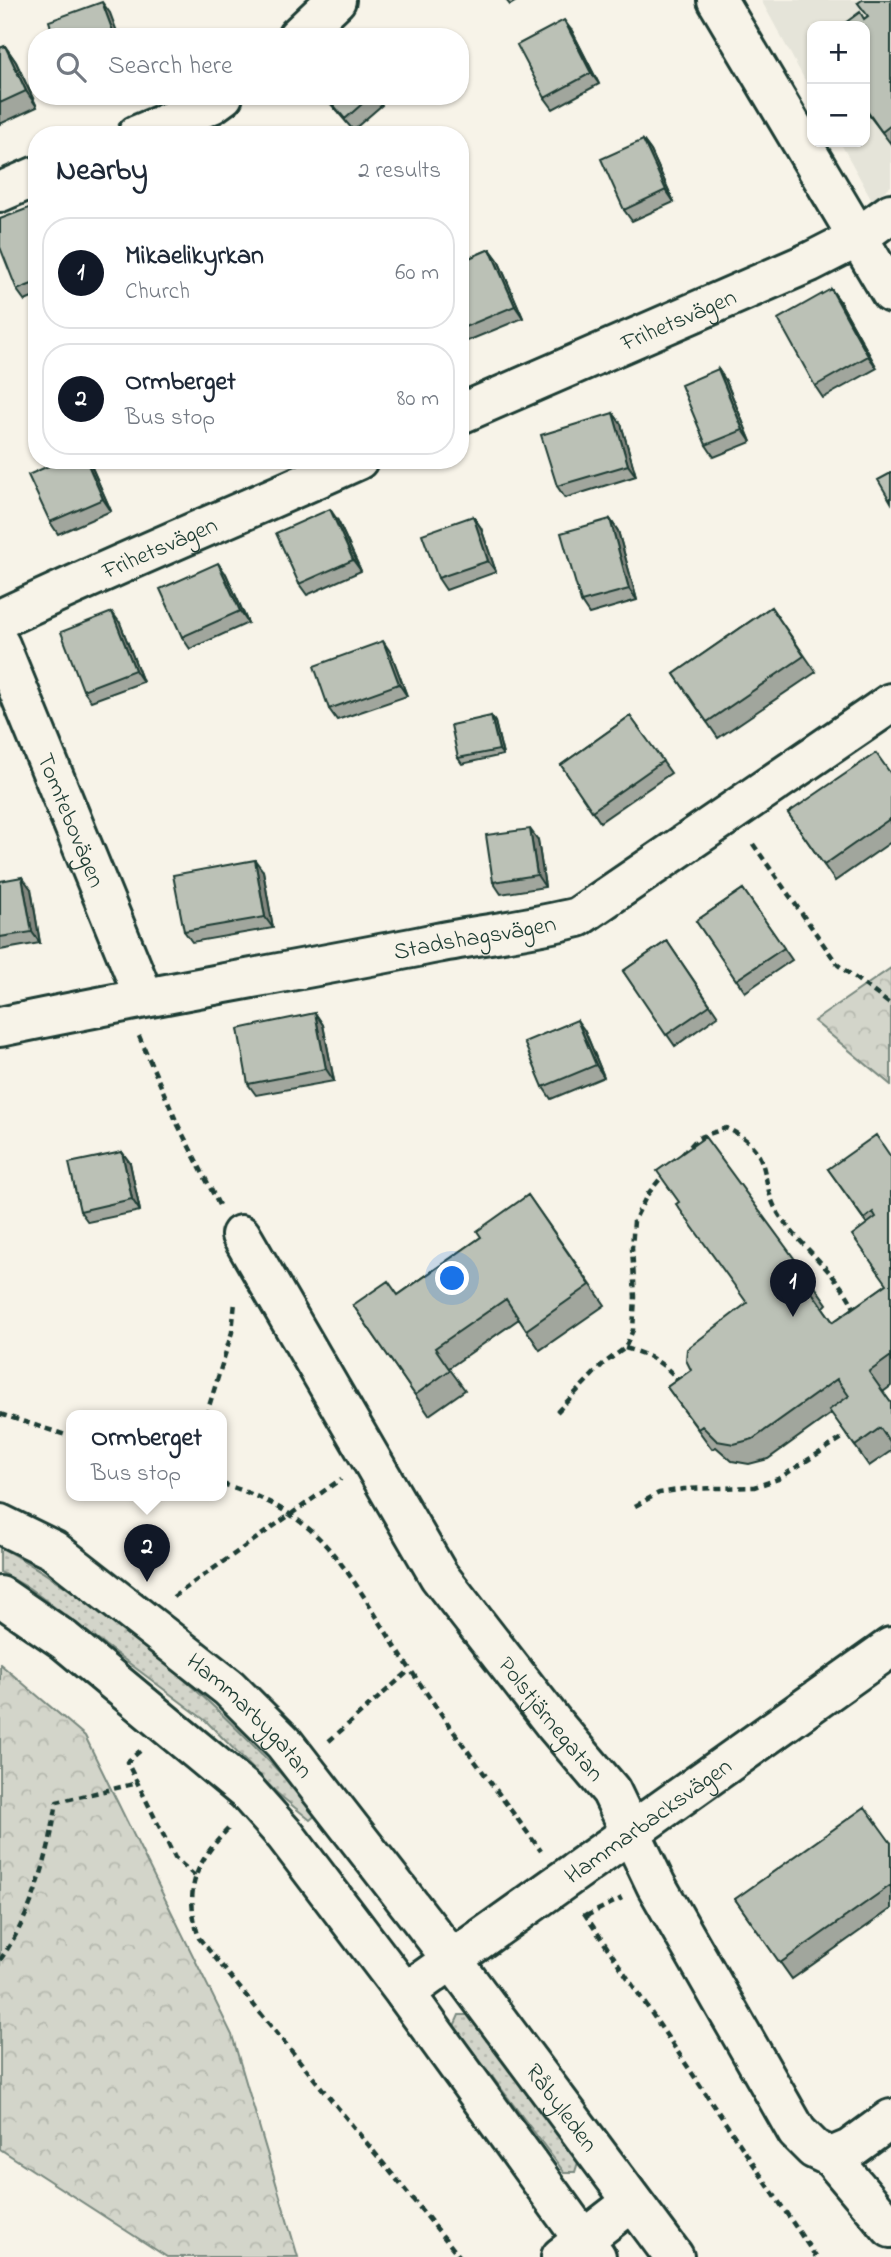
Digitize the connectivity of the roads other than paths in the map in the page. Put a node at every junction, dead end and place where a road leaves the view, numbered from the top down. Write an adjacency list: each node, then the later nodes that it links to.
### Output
1 (336, 0): 3 (street)
2 (718, 0): 9 (street)
3 (306, 28)
4 (203, 105): 5 (street)
5 (158, 126)
6 (28, 180): 7 (street)
7 (0, 192)
8 (891, 213): 9 (street, Frihetsvägen)
9 (857, 238): 10 (street); 11 (street, Frihetsvägen)
10 (891, 293)
11 (469, 410)
12 (339, 469): 13 (street, Frihetsvägen)
13 (0, 619)
14 (0, 645): 16 (street, Tomtebovägen)
15 (891, 703): 16 (street, Stadshagsvägen)
16 (144, 997): 17 (street, Stadshagsvägen)
17 (0, 1027)
18 (241, 1236): 22 (street, Polstjärnegatan)
19 (0, 1524): 23 (street, Hammarbygatan)
20 (0, 1596): 24 (street)
21 (891, 1647): 22 (street, Hammarbacksvägen)
22 (630, 1831): 23 (street, Hammarbacksvägen); 26 (street, Polstjärnegatan)
23 (451, 1958): 24 (street, Hammarbacksvägen); 27 (street, Råbyleden)
24 (405, 1993): 29 (street)
25 (883, 2125): 26 (street)
26 (831, 2157): 28 (street, Polstjärnegatan)
27 (632, 2202): 29 (street); 30 (street, Råbyleden)
28 (891, 2228)
29 (580, 2251)
30 (674, 2257)

